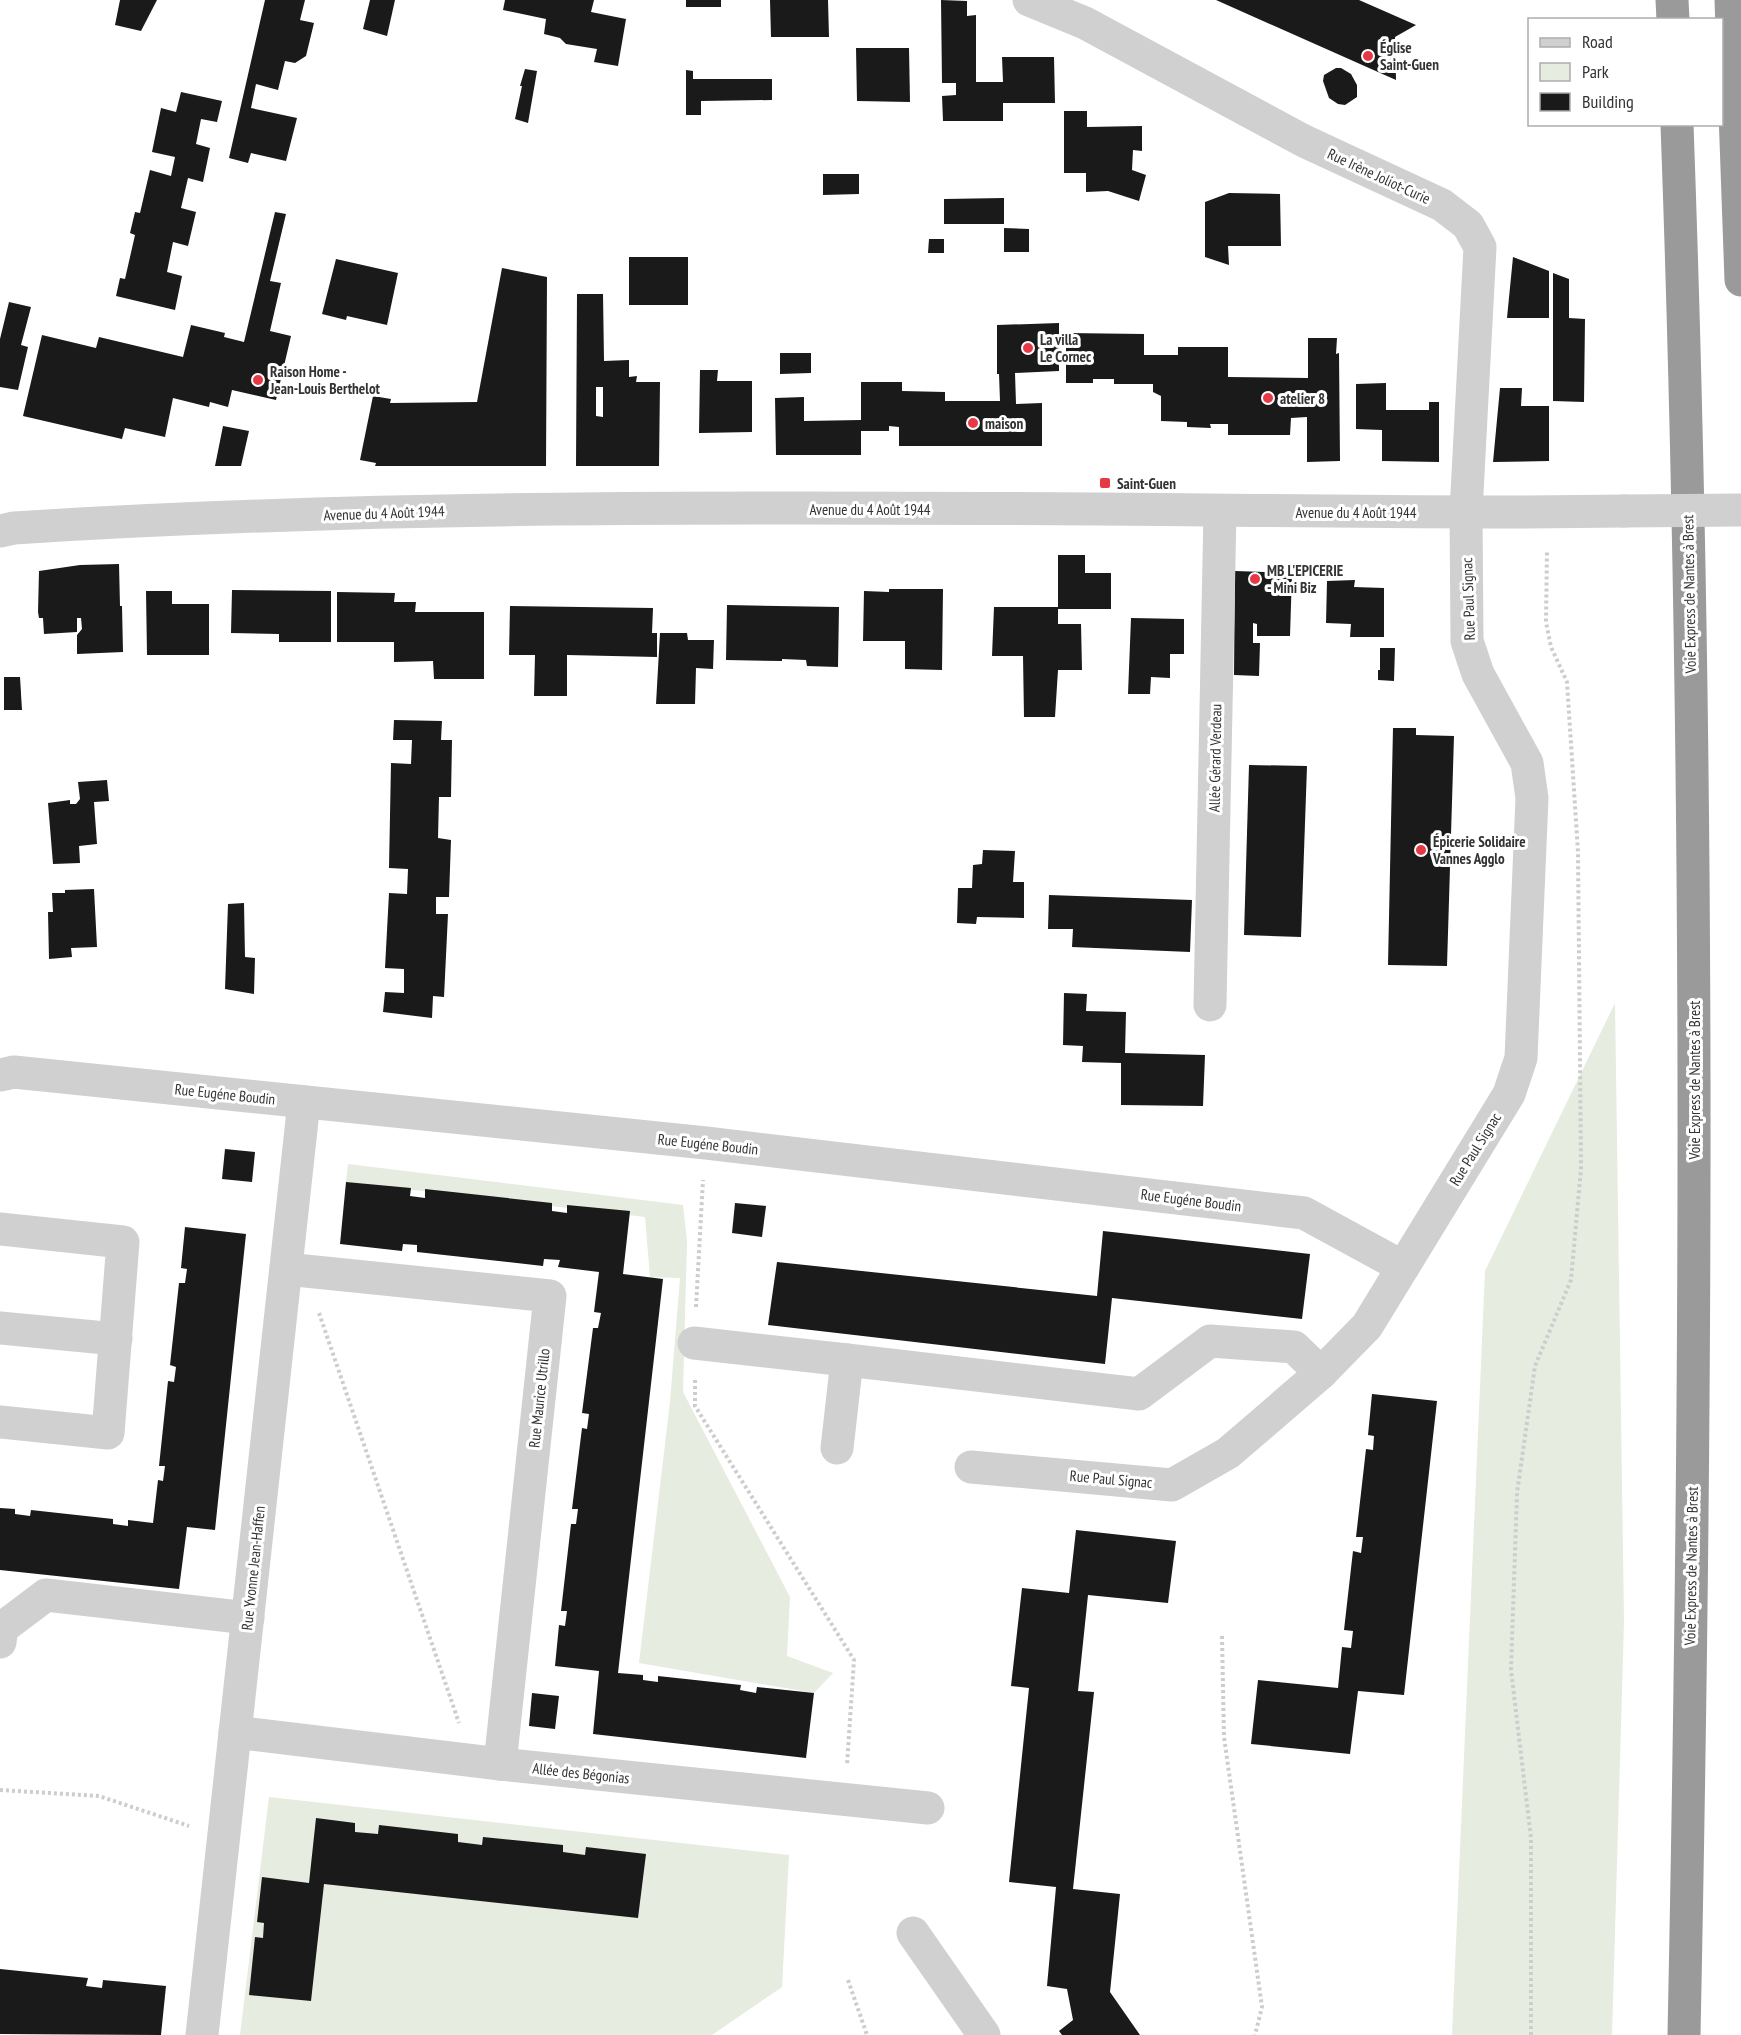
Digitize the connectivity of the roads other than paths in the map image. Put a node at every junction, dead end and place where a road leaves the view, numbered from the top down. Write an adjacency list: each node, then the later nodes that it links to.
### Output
1 (1029, 0): 9 (street, Rue Irène Joliot-Curie)
2 (1672, 0): 4 (highway)
3 (1731, 0): 6 (highway)
4 (1673, 18)
5 (1677, 126): 33 (highway, Voie Express de Nantes à Brest)
6 (1741, 280)
7 (1741, 510): 9 (street, Avenue du 4 Août 1944, bridge)
8 (1220, 511): 9 (street, Avenue du 4 Août 1944); 10 (street, Avenue du 4 Août 1944); 11 (street, Allée Gérard Verdeau)
9 (1466, 512): 15 (street, Rue Paul Signac)
10 (0, 531)
11 (1210, 1005)
12 (0, 1075): 13 (street, Rue Eugéne Boudin)
13 (304, 1101): 15 (street, Rue Eugéne Boudin); 16 (street, Rue Yvonne Jean-Haffen)
14 (0, 1229): 18 (street)
15 (1403, 1267): 21 (street, Rue Paul Signac)
16 (295, 1270): 25 (street, Rue Yvonne Jean-Haffen); 28 (street, Rue Maurice Utrillo)
17 (0, 1328): 18 (street)
18 (116, 1339): 22 (street)
19 (694, 1343): 20 (street)
20 (847, 1360): 21 (street); 23 (street)
21 (1321, 1372): 24 (street, Rue Paul Signac)
22 (0, 1422)
23 (837, 1448)
24 (971, 1467)
25 (248, 1618): 26 (street); 27 (street, Rue Yvonne Jean-Haffen)
26 (0, 1642)
27 (235, 1732): 28 (street, Allée des Bégonias); 31 (street, Rue Yvonne Jean-Haffen)
28 (486, 1763): 29 (street, Allée des Bégonias)
29 (928, 1808)
30 (913, 1934): 32 (street)
31 (202, 2035)
32 (984, 2035)
33 (1684, 2035)

